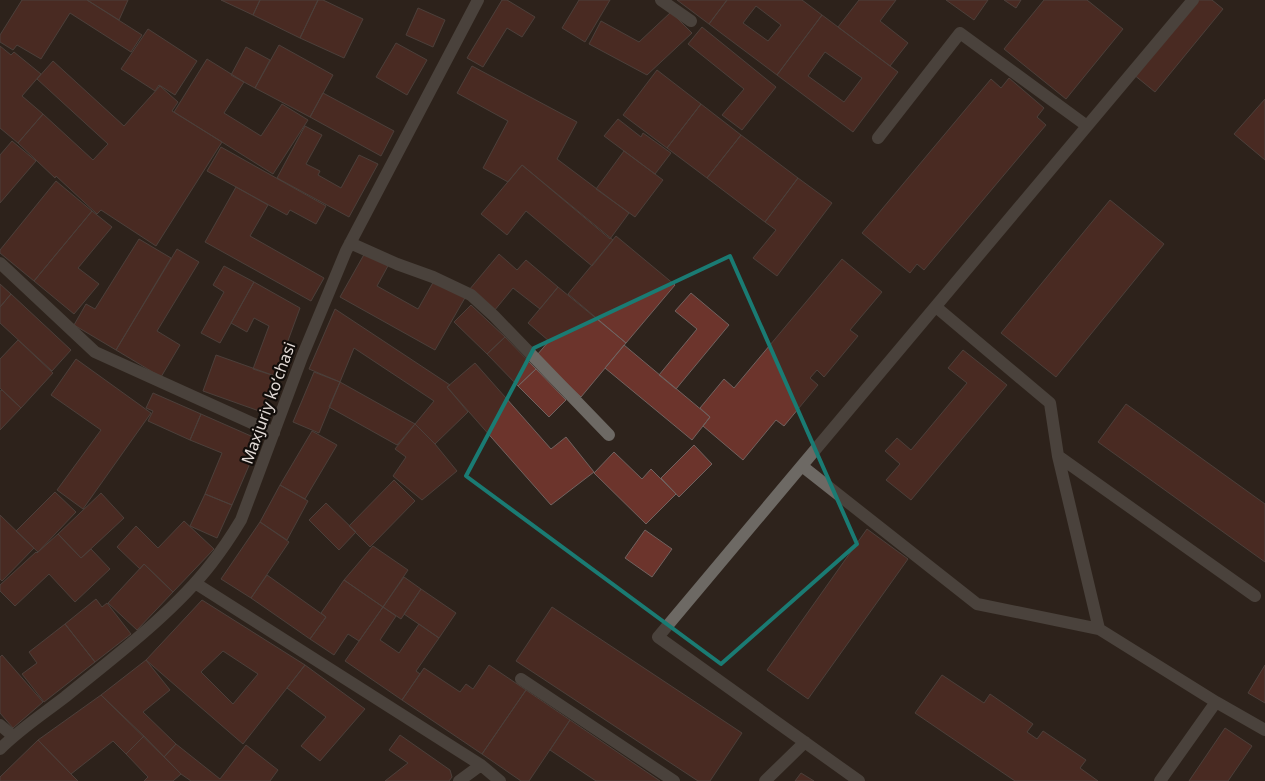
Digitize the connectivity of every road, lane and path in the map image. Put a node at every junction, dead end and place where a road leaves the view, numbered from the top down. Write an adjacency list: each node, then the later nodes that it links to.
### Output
1 (478, 0): 7 (street, Maxjuriy koʻchasi)
2 (661, 0): 4 (street)
3 (1193, 0): 5 (street)
4 (691, 21)
5 (1087, 126): 6 (street); 9 (street)
6 (878, 138)
7 (350, 242): 10 (street, Maxjuriy koʻchasi); 11 (street)
8 (0, 263): 10 (street)
9 (936, 307): 12 (street); 13 (street)
10 (274, 433): 14 (street, Maxjuriy koʻchasi)
11 (609, 435)
12 (1058, 456): 15 (street); 16 (street)
13 (802, 466): 16 (street); 22 (street)
14 (195, 583): 21 (street, Maxjuriy koʻchasi); 24 (street)
15 (1254, 596)
16 (1099, 630): 18 (street)
17 (520, 679): 27 (street)
18 (1216, 702): 20 (street); 30 (street)
19 (0, 725): 21 (street)
20 (1265, 730)
21 (13, 736): 23 (street, Maxjuriy koʻchasi)
22 (805, 742): 28 (street); 29 (street)
23 (0, 749)
24 (481, 765): 25 (street); 26 (street)
25 (459, 781)
26 (500, 781)
27 (674, 781)
28 (765, 781)
29 (860, 781)
30 (1160, 781)

